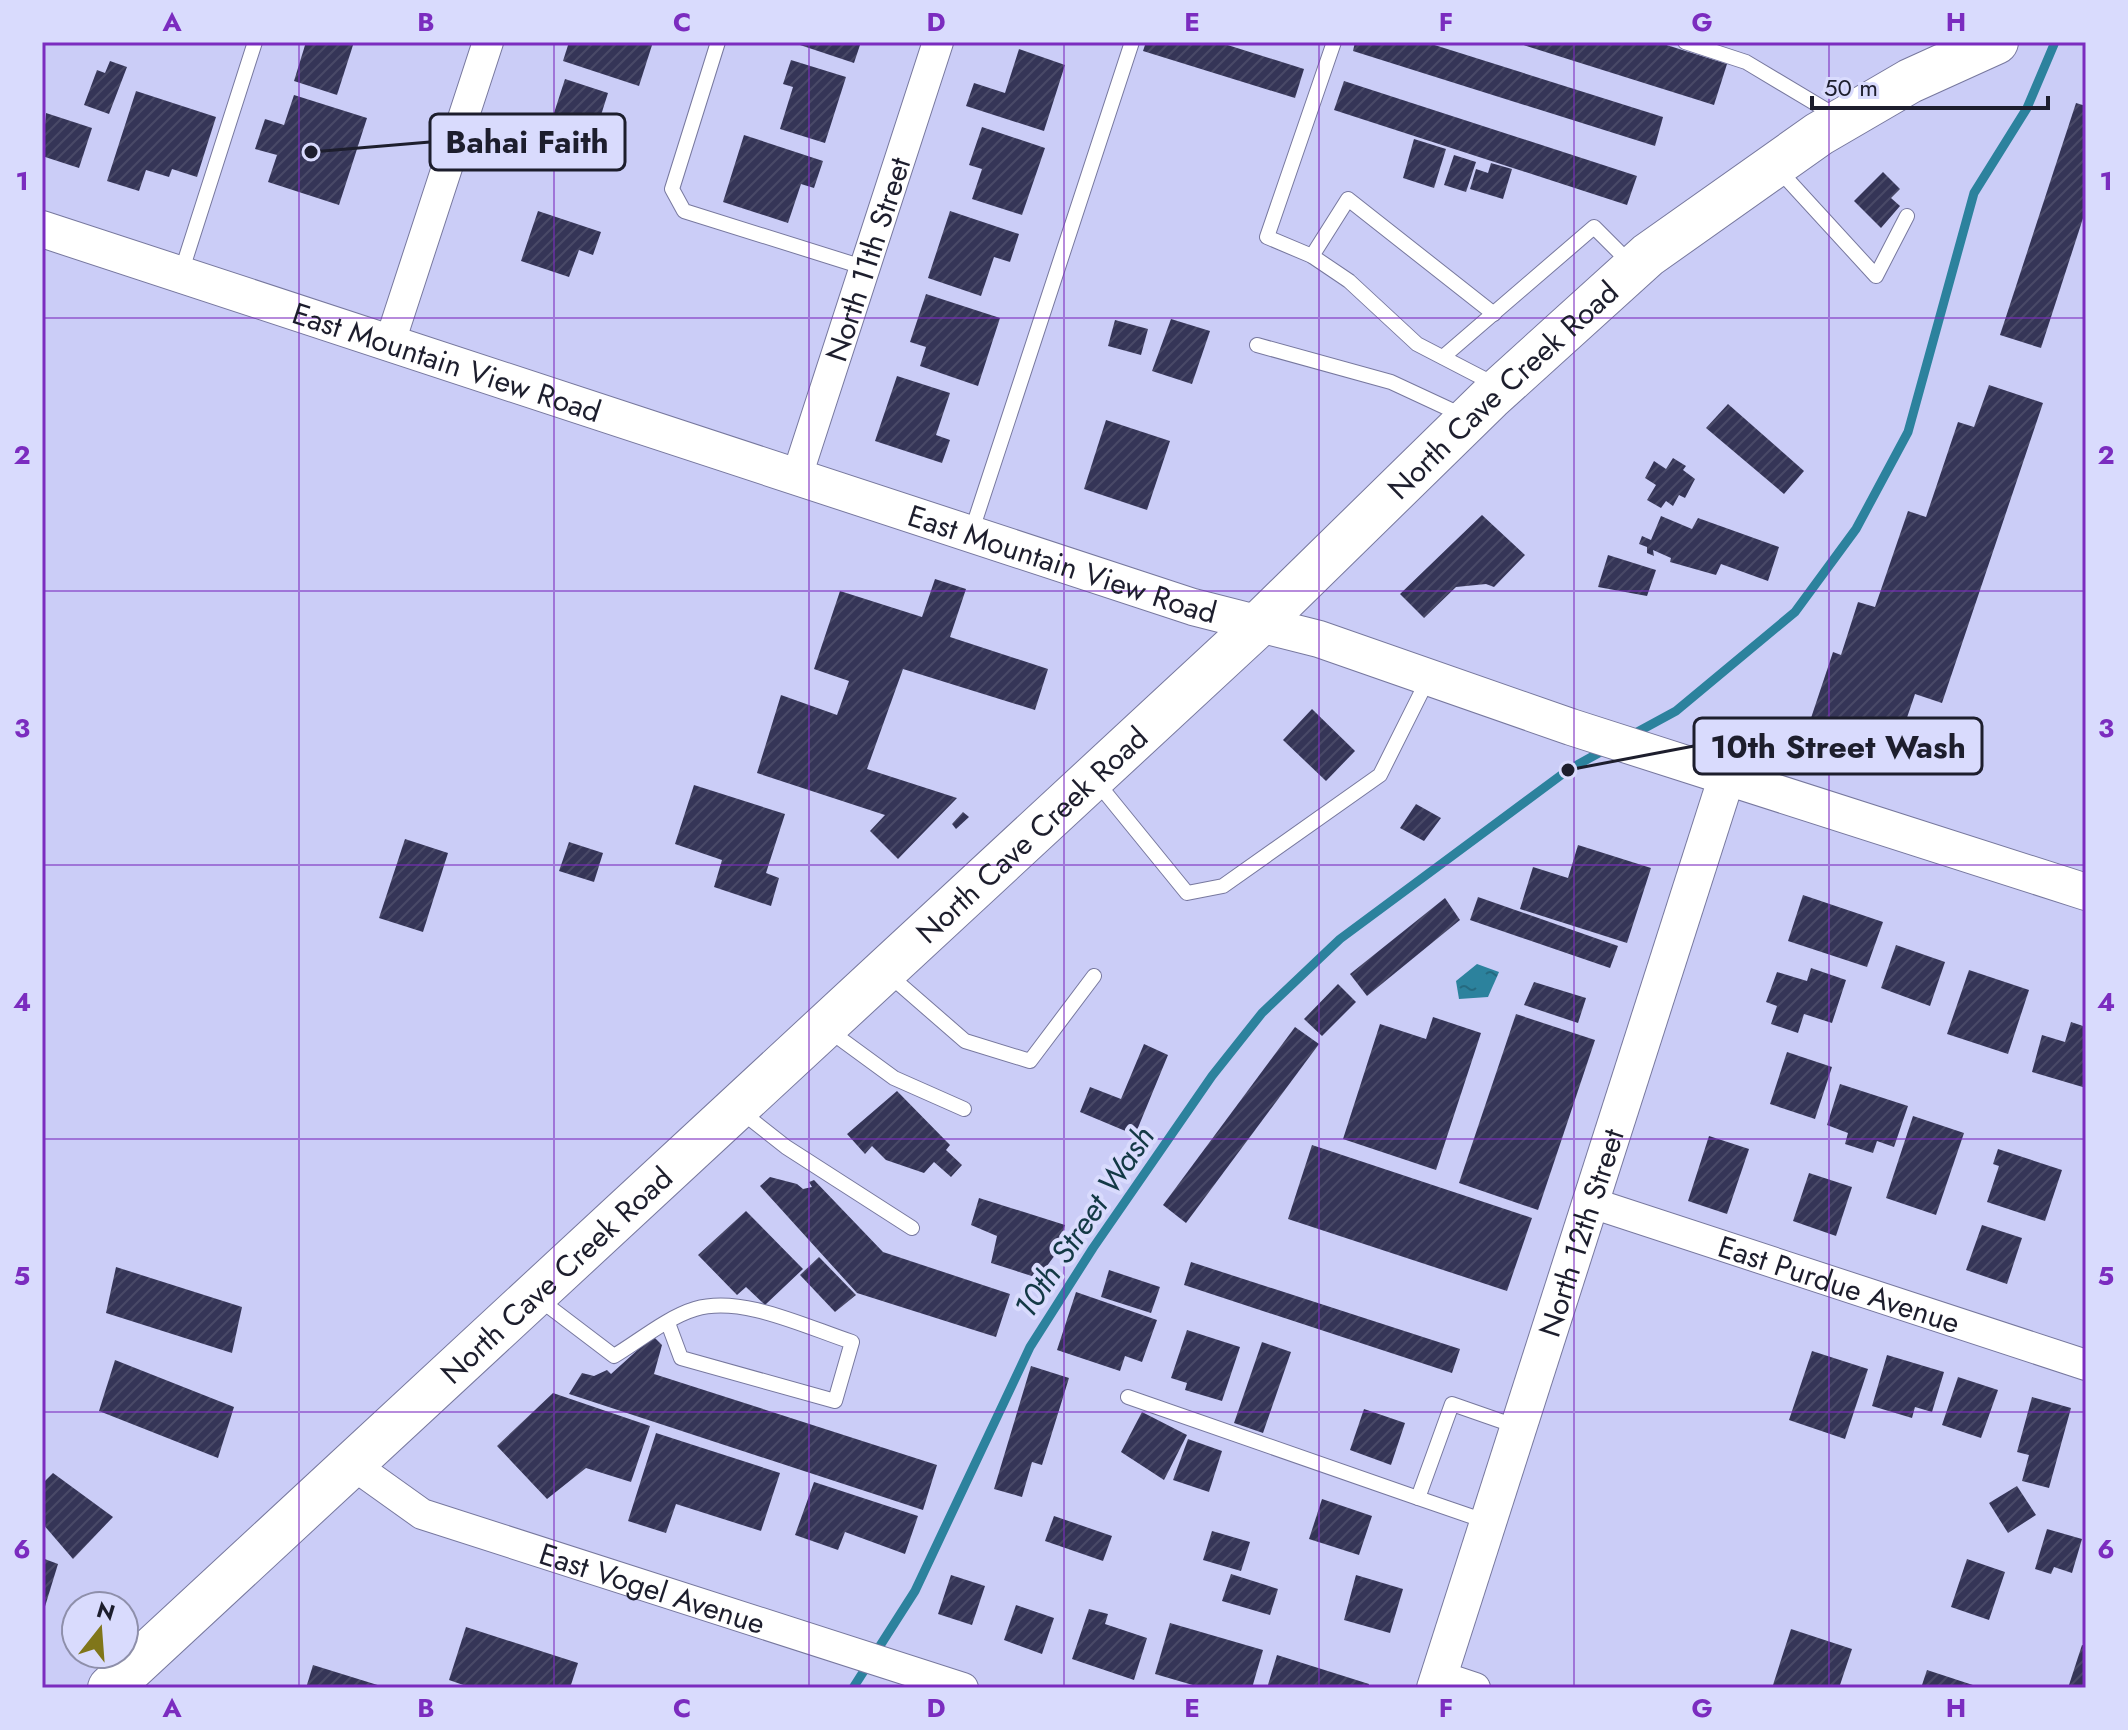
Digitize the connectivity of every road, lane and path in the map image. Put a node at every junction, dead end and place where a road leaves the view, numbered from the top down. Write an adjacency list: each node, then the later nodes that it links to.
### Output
1 (255, 42): 16 (lane)
2 (488, 42): 18 (street)
3 (718, 42): 14 (lane)
4 (938, 42): 14 (street, North 11th Street)
5 (1132, 42): 24 (lane)
6 (1334, 42): 13 (lane)
7 (1685, 42): 9 (lane)
8 (1989, 43): 9 (main road, North Cave Creek Road)
9 (1842, 120): 10 (main road, North Cave Creek Road)
10 (1774, 164): 11 (lane); 15 (main road, North Cave Creek Road)
11 (1907, 216)
12 (42, 229): 16 (street, East Mountain View Road)
13 (1312, 256): 17 (lane); 20 (lane)
14 (866, 268): 23 (street, North 11th Street)
15 (1634, 268): 17 (lane); 21 (main road, North Cave Creek Road)
16 (180, 273): 18 (street, East Mountain View Road)
17 (1494, 314): 20 (lane)
18 (390, 342): 23 (street, East Mountain View Road)
19 (1257, 345): 22 (lane)
20 (1443, 357): 21 (lane)
21 (1502, 388): 22 (main road, North Cave Creek Road)
22 (1470, 418): 25 (main road, North Cave Creek Road)
23 (797, 476): 24 (street, East Mountain View Road)
24 (971, 534): 25 (street, East Mountain View Road)
25 (1259, 624): 26 (street, East Mountain View Road); 28 (main road, North Cave Creek Road)
26 (1428, 679): 27 (street, East Mountain View Road); 28 (lane)
27 (1727, 776): 29 (street, East Mountain View Road); 35 (street, North 12th Street)
28 (1092, 777): 30 (main road, North Cave Creek Road)
29 (2086, 892)
30 (885, 971): 31 (lane); 32 (main road, North Cave Creek Road)
31 (1094, 976)
32 (824, 1026): 33 (main road, North Cave Creek Road); 34 (lane)
33 (735, 1107): 36 (lane); 37 (main road, North Cave Creek Road)
34 (964, 1109)
35 (1592, 1203): 39 (street, East Purdue Avenue); 41 (street, North 12th Street)
36 (912, 1228)
37 (532, 1294): 38 (lane); 42 (main road, North Cave Creek Road)
38 (668, 1323): 38 (lane)
39 (2086, 1365)
40 (1128, 1397): 43 (lane)
41 (1518, 1427): 43 (lane); 44 (street, North 12th Street)
42 (352, 1464): 46 (main road, North Cave Creek Road); 47 (street, East Vogel Avenue)
43 (1418, 1498): 44 (lane)
44 (1488, 1522): 45 (street, North 12th Street)
45 (1437, 1682): 48 (street)
46 (110, 1688)
47 (963, 1688)
48 (1475, 1688)

